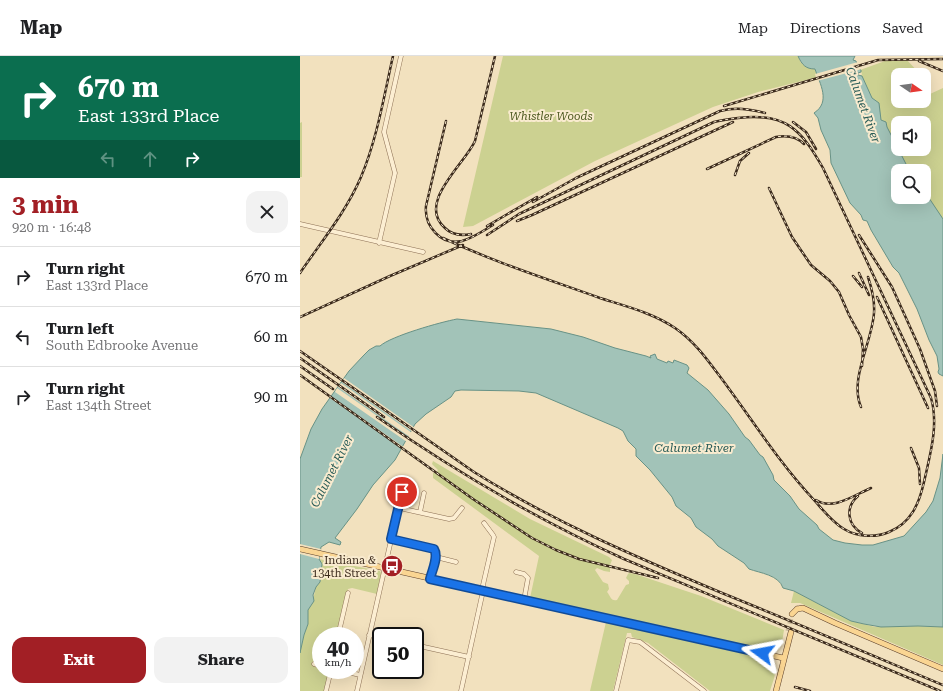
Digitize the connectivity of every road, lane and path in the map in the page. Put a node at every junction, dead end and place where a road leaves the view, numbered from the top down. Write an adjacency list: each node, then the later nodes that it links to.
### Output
1 (401, 56): 3 (street)
2 (300, 224): 3 (street)
3 (380, 243): 4 (street)
4 (424, 252)
5 (405, 478): 11 (street)
6 (424, 493): 9 (street)
7 (462, 508): 9 (street)
8 (404, 509): 9 (street)
9 (420, 512)
10 (484, 523): 18 (street)
11 (391, 539): 13 (street); 15 (street)
12 (300, 549): 15 (main road)
13 (436, 557): 14 (street); 17 (street)
14 (456, 562)
15 (384, 568): 17 (main road); 24 (street)
16 (516, 572): 20 (street)
17 (430, 579): 18 (main road)
18 (484, 591): 20 (main road); 28 (street)
19 (348, 593): 22 (street)
20 (524, 600): 29 (main road)
21 (793, 615): 30 (main road)
22 (340, 627)
23 (789, 632): 29 (main road)
24 (369, 634): 25 (street); 27 (street)
25 (372, 635)
26 (424, 647): 28 (street)
27 (364, 657)
28 (469, 657): 35 (street)
29 (783, 658): 38 (main road)
30 (943, 669)
31 (329, 679): 33 (street)
32 (359, 679): 34 (street)
33 (326, 691)
34 (357, 691)
35 (461, 691)
36 (616, 691): 37 (street)
37 (704, 691)
38 (776, 691)

